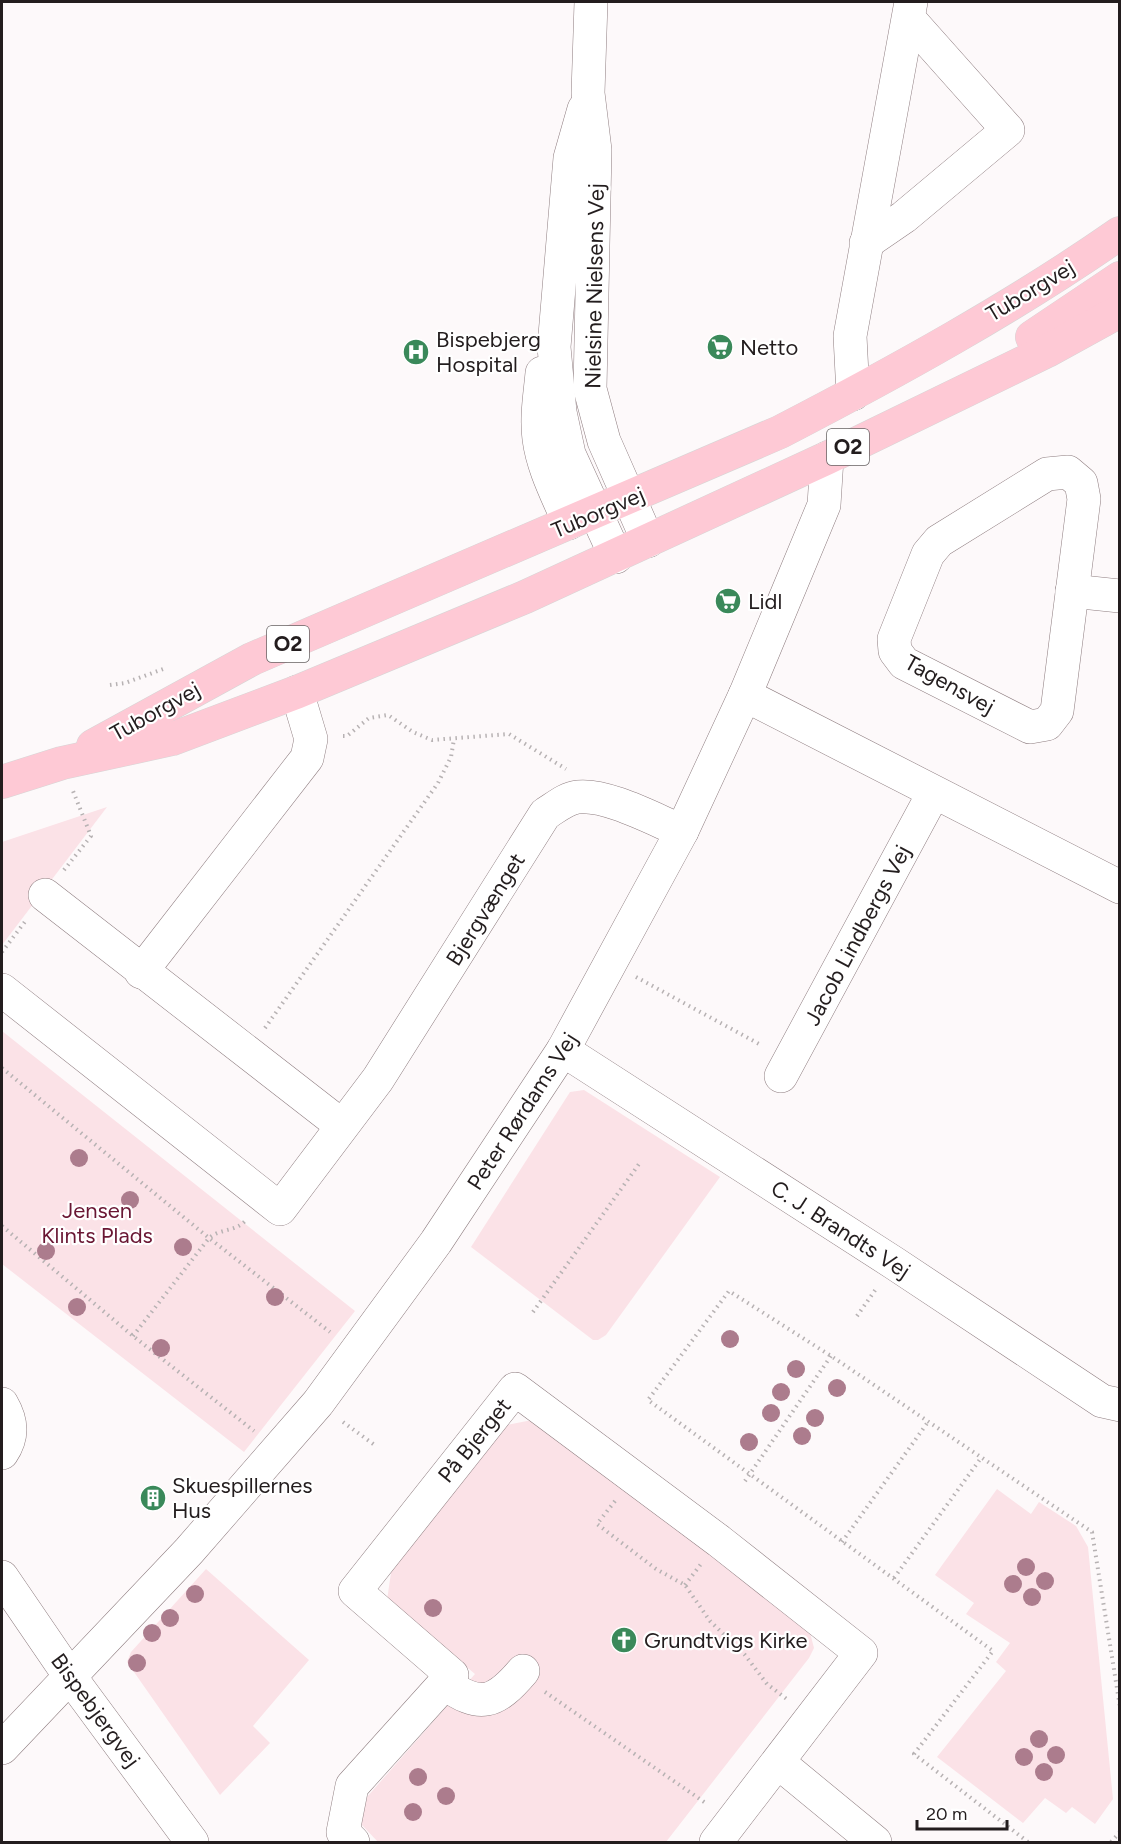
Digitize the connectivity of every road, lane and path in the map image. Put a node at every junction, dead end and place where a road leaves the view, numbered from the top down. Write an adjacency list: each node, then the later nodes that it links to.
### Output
1 (591, 2): 3 (street, Nielsine Nielsens Vej)
2 (910, 11): 5 (street); 5 (street)
3 (588, 93): 11 (street, Nielsine Nielsens Vej); 12 (street, Nielsine Nielsens Vej)
4 (1119, 233): 8 (main road, Tuborgvej / O2)
5 (866, 243): 8 (street)
6 (1119, 279): 9 (main road)
7 (1119, 311): 9 (main road, Tuborgvej / O2)
8 (853, 394): 11 (main road, Tuborgvej / O2)
9 (922, 412): 10 (main road, Tuborgvej / O2)
10 (827, 458): 13 (main road, Tuborgvej / O2); 18 (street, Peter Rørdams Vej)
11 (630, 498): 12 (main road, Tuborgvej / O2); 13 (street, Nielsine Nielsens Vej)
12 (582, 518): 14 (street, Nielsine Nielsens Vej); 21 (main road, Tuborgvej / O2)
13 (648, 541): 14 (main road, Tuborgvej / O2)
14 (616, 557): 17 (main road, Tuborgvej / O2)
15 (1072, 591): 15 (street, Tagensvej); 16 (street)
16 (1119, 596)
17 (297, 692): 19 (street); 21 (main road, Tuborgvej / O2)
18 (745, 695): 23 (street); 25 (street, Peter Rørdams Vej)
19 (311, 739): 20 (path); 30 (street)
20 (454, 739): 24 (path); 33 (path)
21 (62, 763): 22 (main road, Tuborgvej / O2); 27 (path)
22 (2, 782)
23 (933, 794): 26 (street); 35 (street, Jacob Lindbergs Vej)
24 (578, 797): 25 (street); 36 (street, Bjergvænget)
25 (682, 831): 29 (street, Peter Rørdams Vej)
26 (1119, 887)
27 (45, 895): 28 (path); 30 (street)
28 (2, 952)
29 (612, 964): 32 (street, Peter Rørdams Vej); 35 (path)
30 (141, 972): 33 (street)
31 (2, 990): 38 (street)
32 (563, 1050): 43 (street, Peter Rørdams Vej); 47 (street, C. J. Brandts Vej)
33 (247, 1053): 36 (street)
34 (2, 1068): 40 (path)
35 (785, 1068)
36 (341, 1125): 38 (street, Bjergvænget)
37 (639, 1164): 41 (path)
38 (265, 1198): 40 (path)
39 (2, 1226): 42 (path)
40 (209, 1238): 42 (path); 43 (path)
41 (533, 1312)
42 (133, 1336): 50 (path)
43 (357, 1353): 45 (street, Peter Rørdams Vej)
44 (832, 1354): 48 (path); 53 (path); 53 (path)
45 (318, 1403): 49 (path); 50 (street, Peter Rørdams Vej)
46 (2, 1404): 51 (street)
47 (1119, 1406)
48 (928, 1422): 52 (path); 56 (path)
49 (376, 1446)
50 (279, 1450): 60 (street, Peter Rørdams Vej)
51 (2, 1453)
52 (981, 1458): 58 (path); 62 (path)
53 (749, 1474): 55 (path); 56 (path)
54 (633, 1477): 61 (street, På Bjerget); 63 (path); 63 (street, På Bjerget)
55 (745, 1481)
56 (843, 1542): 58 (path)
57 (2, 1577): 60 (street, Bispebjergvej)
58 (894, 1578): 71 (path)
59 (523, 1671): 61 (street); 66 (path)
60 (71, 1678): 64 (street, Peter Rørdams Vej); 68 (street, Bispebjergvej)
61 (444, 1683): 69 (street)
62 (1119, 1707)
63 (812, 1719): 65 (street, På Bjerget)
64 (2, 1748)
65 (779, 1763): 66 (street, På Bjerget); 70 (street)
66 (724, 1832)
67 (1119, 1832): 72 (path)
68 (192, 1842)
69 (353, 1842)
70 (875, 1842)
71 (1028, 1842)
72 (1111, 1842)

